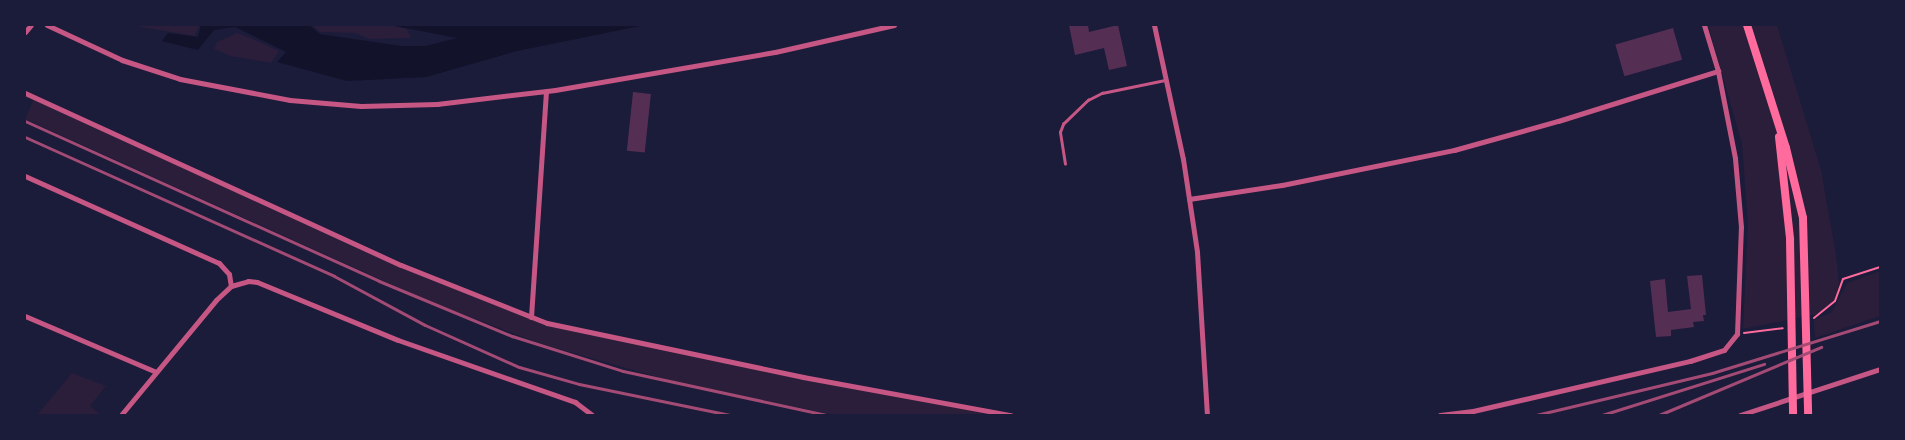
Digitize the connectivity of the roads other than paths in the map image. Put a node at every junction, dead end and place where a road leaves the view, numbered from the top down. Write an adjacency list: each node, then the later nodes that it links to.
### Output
1 (31, 25): 7 (street)
2 (47, 25): 10 (street)
3 (894, 25): 10 (street)
4 (1154, 25): 9 (street)
5 (1704, 25): 8 (street)
6 (1747, 25): 12 (main road)
7 (25, 32)
8 (1718, 71): 15 (street); 25 (street)
9 (1166, 80): 13 (lane); 15 (street)
10 (546, 91): 18 (street)
11 (25, 93): 18 (street)
12 (1779, 132): 27 (main road); 28 (main road)
13 (1065, 164)
14 (25, 176): 16 (street)
15 (1189, 199): 24 (street)
16 (231, 286): 20 (street); 22 (street)
17 (25, 316): 20 (street)
18 (531, 317): 23 (street)
19 (1880, 369): 26 (street)
20 (156, 372): 21 (street)
21 (121, 415)
22 (592, 415)
23 (1011, 415)
24 (1207, 415)
25 (1440, 415)
26 (1740, 415)
27 (1794, 415)
28 (1808, 415)

